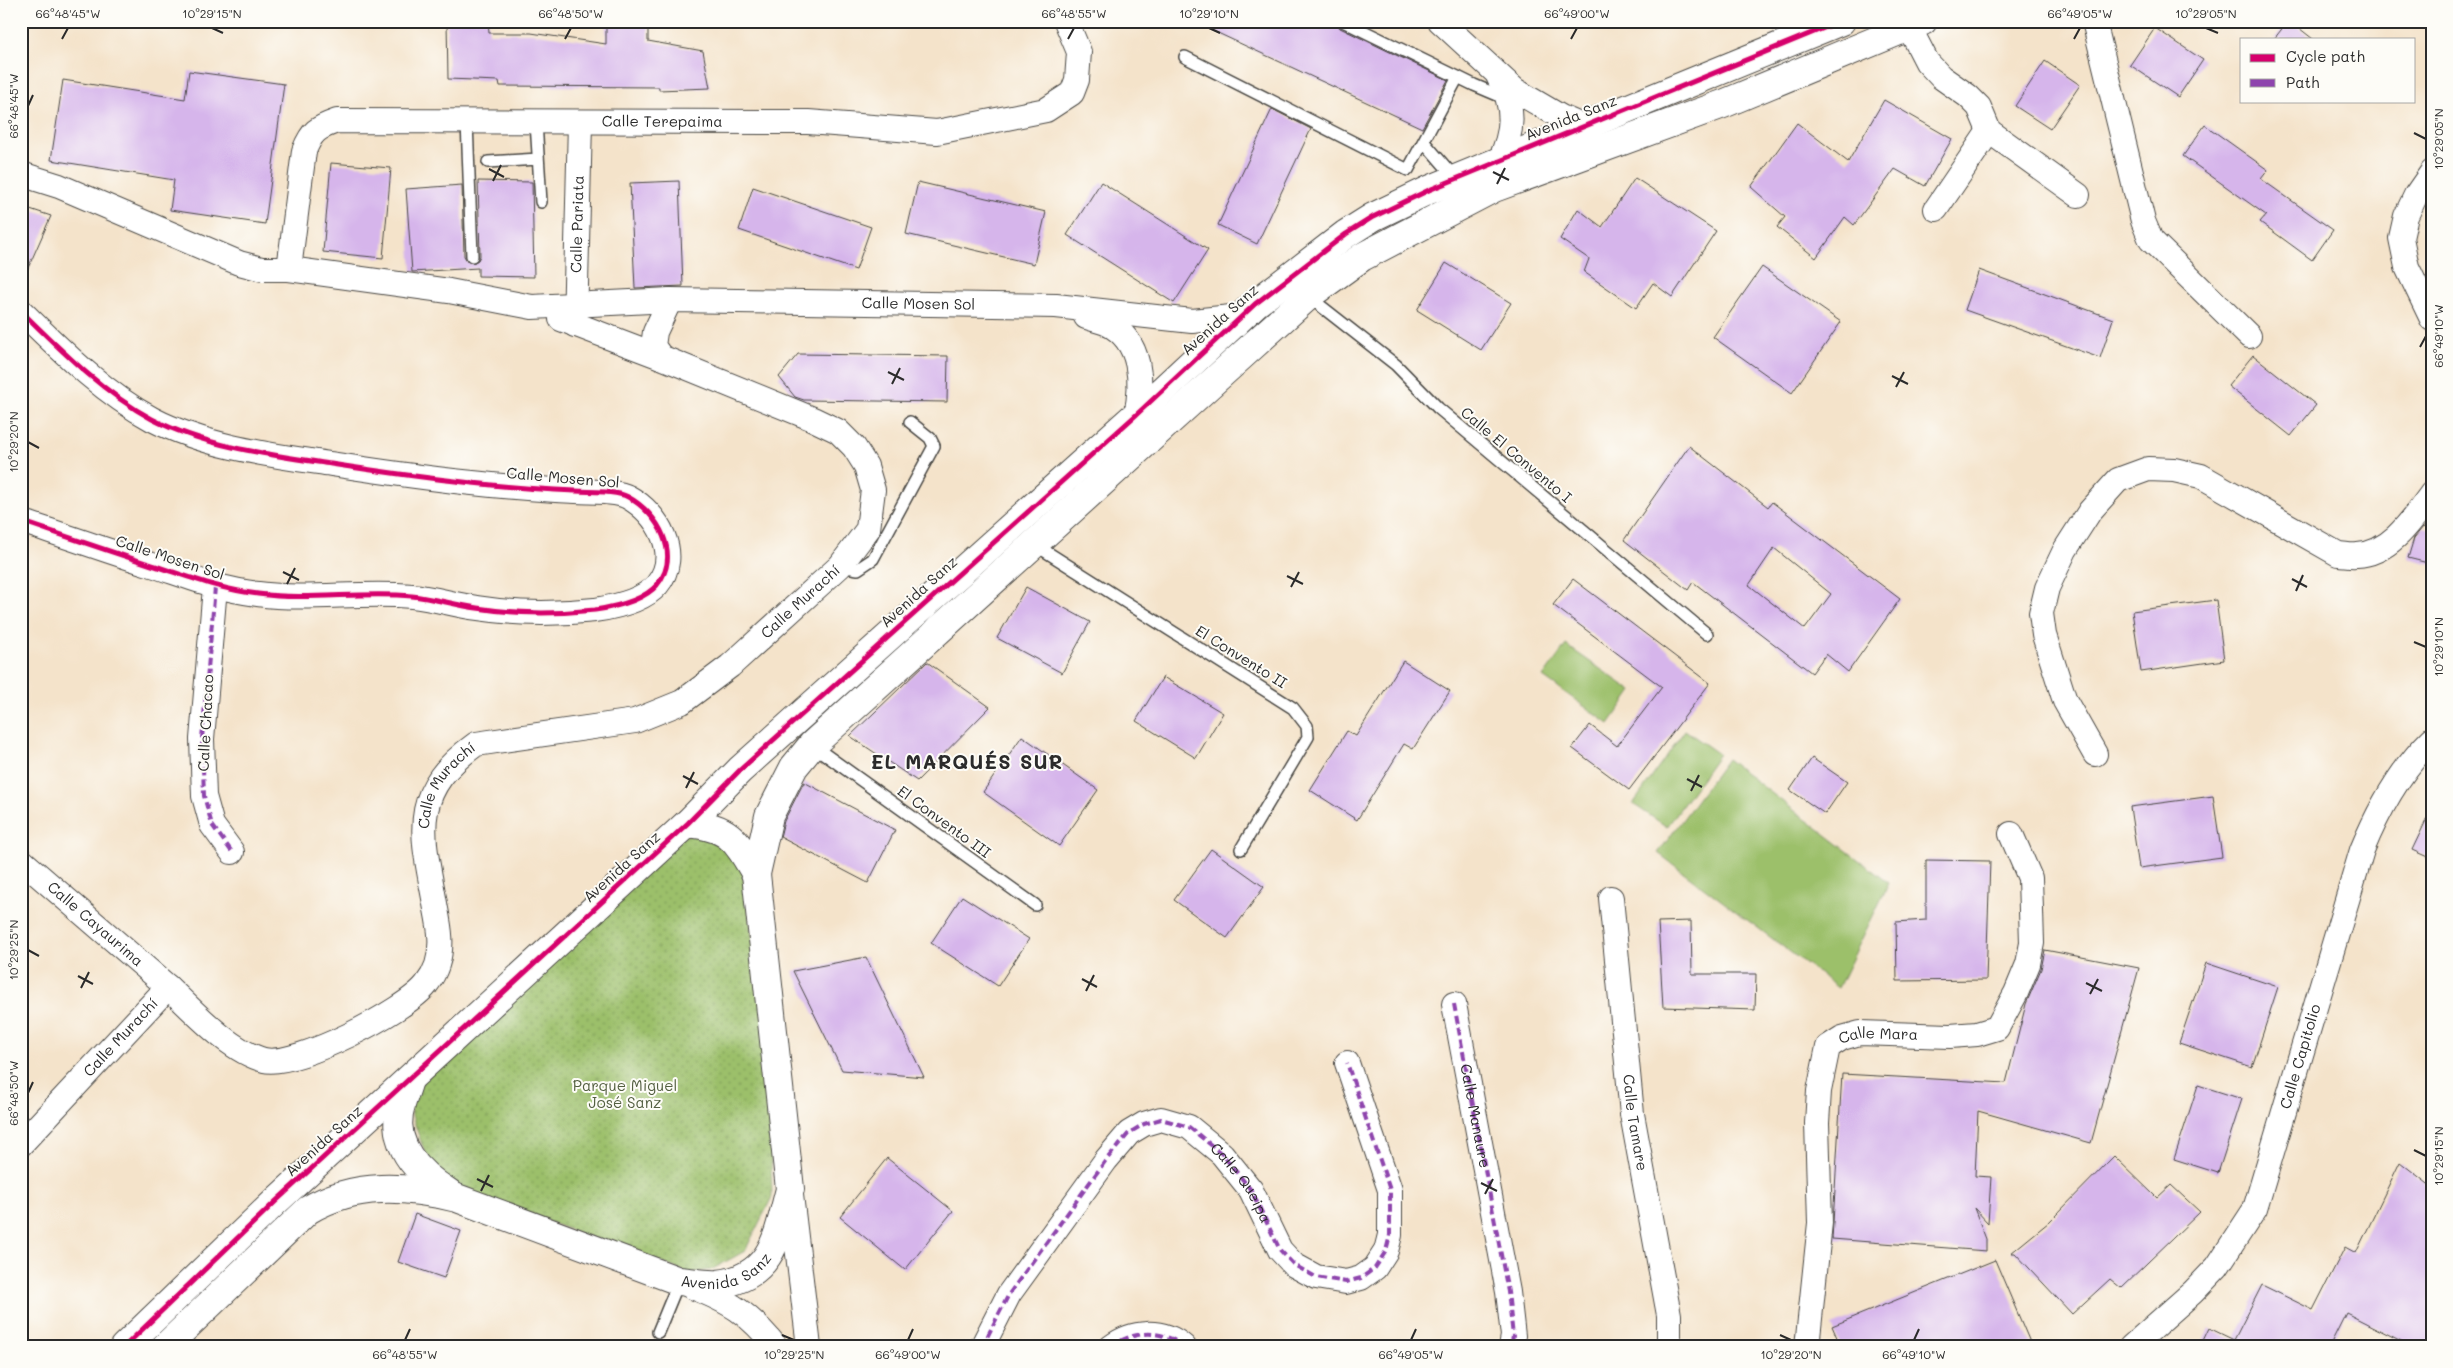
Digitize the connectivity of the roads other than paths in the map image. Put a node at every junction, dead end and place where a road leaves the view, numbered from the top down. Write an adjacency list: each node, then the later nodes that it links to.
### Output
1 (1066, 21): 13 (street, Calle Terepaima)
2 (1343, 21): 9 (lane)
3 (1440, 21): 8 (street)
4 (1841, 21): 14 (street, Avenida Sanz)
5 (2094, 21): 35 (street)
6 (1916, 24): 15 (street); 28 (street, Avenida Sanz)
7 (1185, 57): 16 (lane)
8 (1497, 74): 10 (street); 14 (street)
9 (1458, 77): 10 (lane); 16 (lane)
10 (1509, 100): 19 (street)
11 (467, 121): 12 (street, Calle Terepaima); 26 (lane); 27 (street, Calle Terepaima)
12 (536, 122): 13 (street, Calle Terepaima); 17 (lane)
13 (580, 122): 32 (street, Calle Pariata)
14 (1582, 126): 19 (street, Avenida Sanz)
15 (1989, 131): 23 (street); 25 (street)
16 (1424, 142): 22 (lane)
17 (538, 158): 18 (lane); 24 (lane)
18 (488, 162)
19 (1499, 162): 22 (street, Avenida Sanz)
20 (2432, 172): 34 (street)
21 (21, 174): 27 (street, Calle Mosen Sol)
22 (1456, 179): 33 (street, Avenida Sanz)
23 (2078, 195)
24 (541, 202)
25 (1936, 209)
26 (472, 256)
27 (289, 269): 32 (street, Calle Mosen Sol)
28 (1308, 296): 41 (street, Avenida Sanz); 44 (lane, Calle El Convento I)
29 (670, 300): 30 (street, Calle Mosen Sol); 32 (street, Calle Mosen Sol); 36 (street)
30 (1056, 306): 33 (street, Calle Mosen Sol); 37 (street, Calle Mosen Sol)
31 (21, 311): 43 (street, Calle Mosen Sol)
32 (576, 315): 36 (street, Calle Murachí)
33 (1241, 316): 37 (street, Avenida Sanz)
34 (2432, 319)
35 (2249, 336)
36 (661, 357): 42 (street, Calle Murachí)
37 (1136, 415): 48 (street, Avenida Sanz)
38 (910, 422): 42 (lane)
39 (2432, 492): 47 (street)
40 (21, 521): 43 (street, Calle Mosen Sol)
41 (1034, 544): 46 (street, Avenida Sanz); 50 (lane, El Convento II)
42 (840, 566): 56 (street, Calle Murachí)
43 (215, 587): 51 (street, Calle Chacao)
44 (1707, 634)
45 (2432, 739): 75 (street, Calle Capitolio)
46 (812, 745): 53 (street, Avenida Sanz); 55 (lane, El Convento III)
47 (2096, 754)
48 (688, 823): 53 (street, Avenida Sanz); 59 (street, Avenida Sanz)
49 (2011, 834): 74 (street, Calle Mara)
50 (1241, 849)
51 (232, 852)
52 (21, 860): 56 (street, Calle Cayaurima)
53 (756, 874): 61 (street, Avenida Sanz)
54 (1611, 898): 73 (street, Calle Tamare)
55 (1034, 905)
56 (168, 987): 60 (street, Calle Murachí)
57 (1454, 1004): 72 (street, Calle Manaure)
58 (1347, 1063): 69 (street, Calle Queipa)
59 (409, 1080): 62 (street, Avenida Sanz); 65 (street, Avenida Sanz)
60 (21, 1144)
61 (790, 1189): 63 (street, Avenida Sanz); 68 (street)
62 (457, 1198): 63 (street, Avenida Sanz); 66 (street, Avenida Sanz)
63 (680, 1281): 64 (lane); 67 (street)
64 (658, 1332)
65 (124, 1347)
66 (165, 1347)
67 (776, 1347)
68 (809, 1347)
69 (982, 1347)
70 (1111, 1347): 71 (street)
71 (1184, 1347)
72 (1511, 1347)
73 (1669, 1347)
74 (1807, 1347)
75 (2131, 1347)

